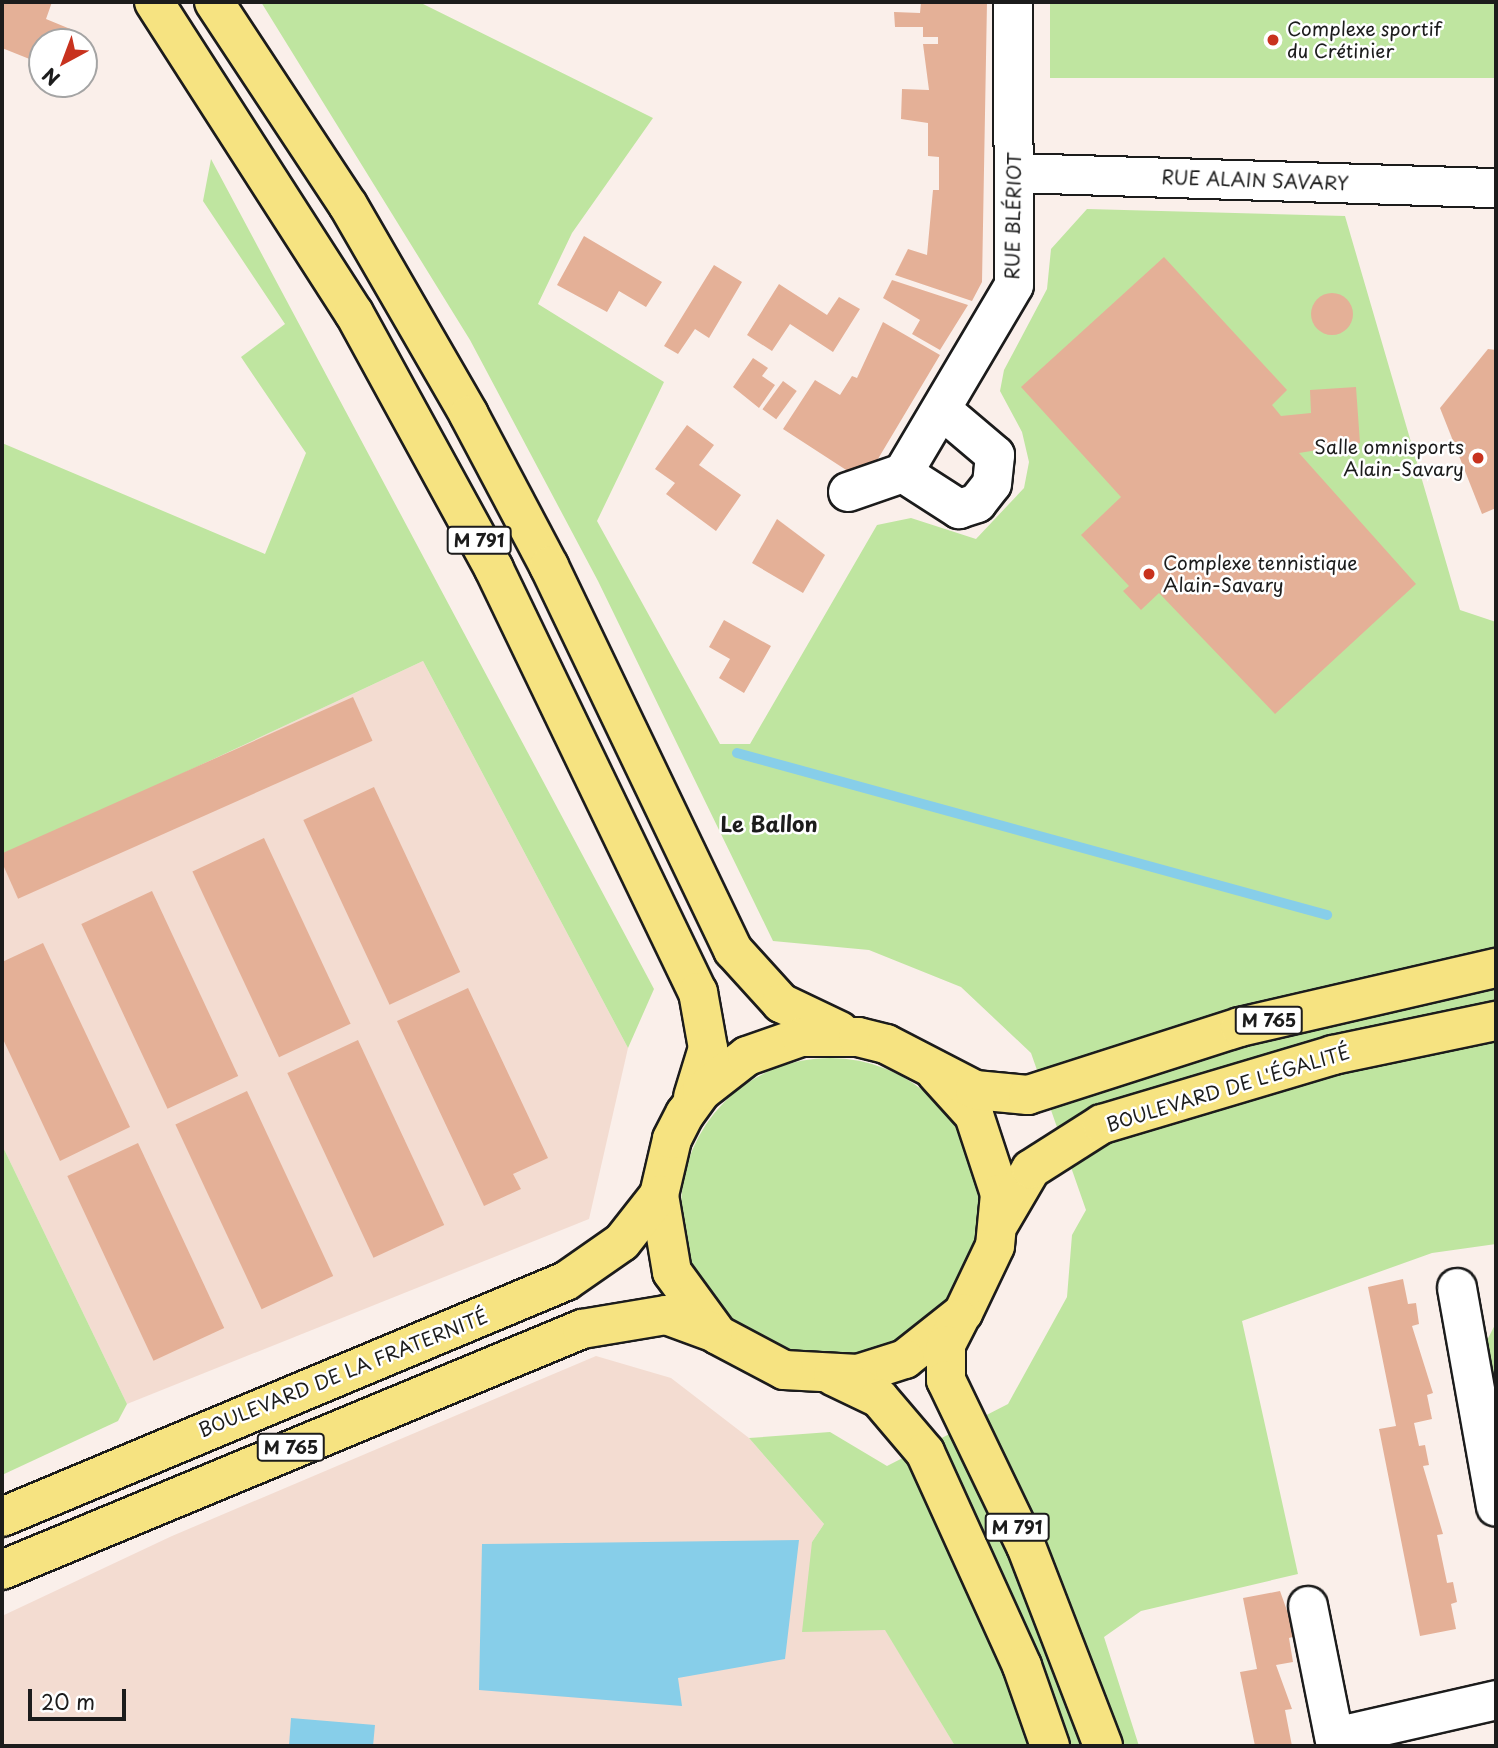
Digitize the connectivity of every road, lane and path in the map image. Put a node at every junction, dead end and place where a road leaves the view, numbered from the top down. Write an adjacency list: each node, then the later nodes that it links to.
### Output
1 (154, 2): 13 (main road, M 791)
2 (214, 2): 11 (main road, M 791)
3 (1013, 2): 4 (street, RUE BLÉRIOT)
4 (1014, 173): 5 (street, RUE ALAIN SAVARY); 6 (street, RUE BLÉRIOT)
5 (1496, 188)
6 (943, 411): 7 (street, RUE BLÉRIOT); 7 (street)
7 (903, 474): 8 (street)
8 (848, 492)
9 (1496, 968): 12 (main road, BOULEVARD DE L'ÉGALITÉ / M 765)
10 (1496, 1021): 15 (main road, BOULEVARD DE L'ÉGALITÉ / M 765)
11 (858, 1037): 12 (main road, BOULEVARD DE L'ÉGALITÉ); 13 (main road, BOULEVARD DE L'ÉGALITÉ)
12 (936, 1073): 15 (main road, BOULEVARD DE L'ÉGALITÉ)
13 (685, 1114): 14 (main road, BOULEVARD DE L'ÉGALITÉ)
14 (659, 1195): 18 (main road, BOULEVARD DE L'ÉGALITÉ); 21 (main road, BOULEVARD DE LA FRATERNITÉ / M 765)
15 (1000, 1222): 17 (main road, BOULEVARD DE L'ÉGALITÉ)
16 (1457, 1288): 20 (street)
17 (962, 1313): 19 (main road, BOULEVARD DE L'ÉGALITÉ); 27 (main road, M 791)
18 (719, 1335): 19 (main road, BOULEVARD DE L'ÉGALITÉ); 22 (main road, M 765)
19 (833, 1376): 26 (main road, M 791)
20 (1496, 1507)
21 (2, 1517)
22 (2, 1570)
23 (1308, 1606): 25 (street)
24 (1496, 1700): 25 (street)
25 (1336, 1742)
26 (1050, 1746)
27 (1103, 1746)

